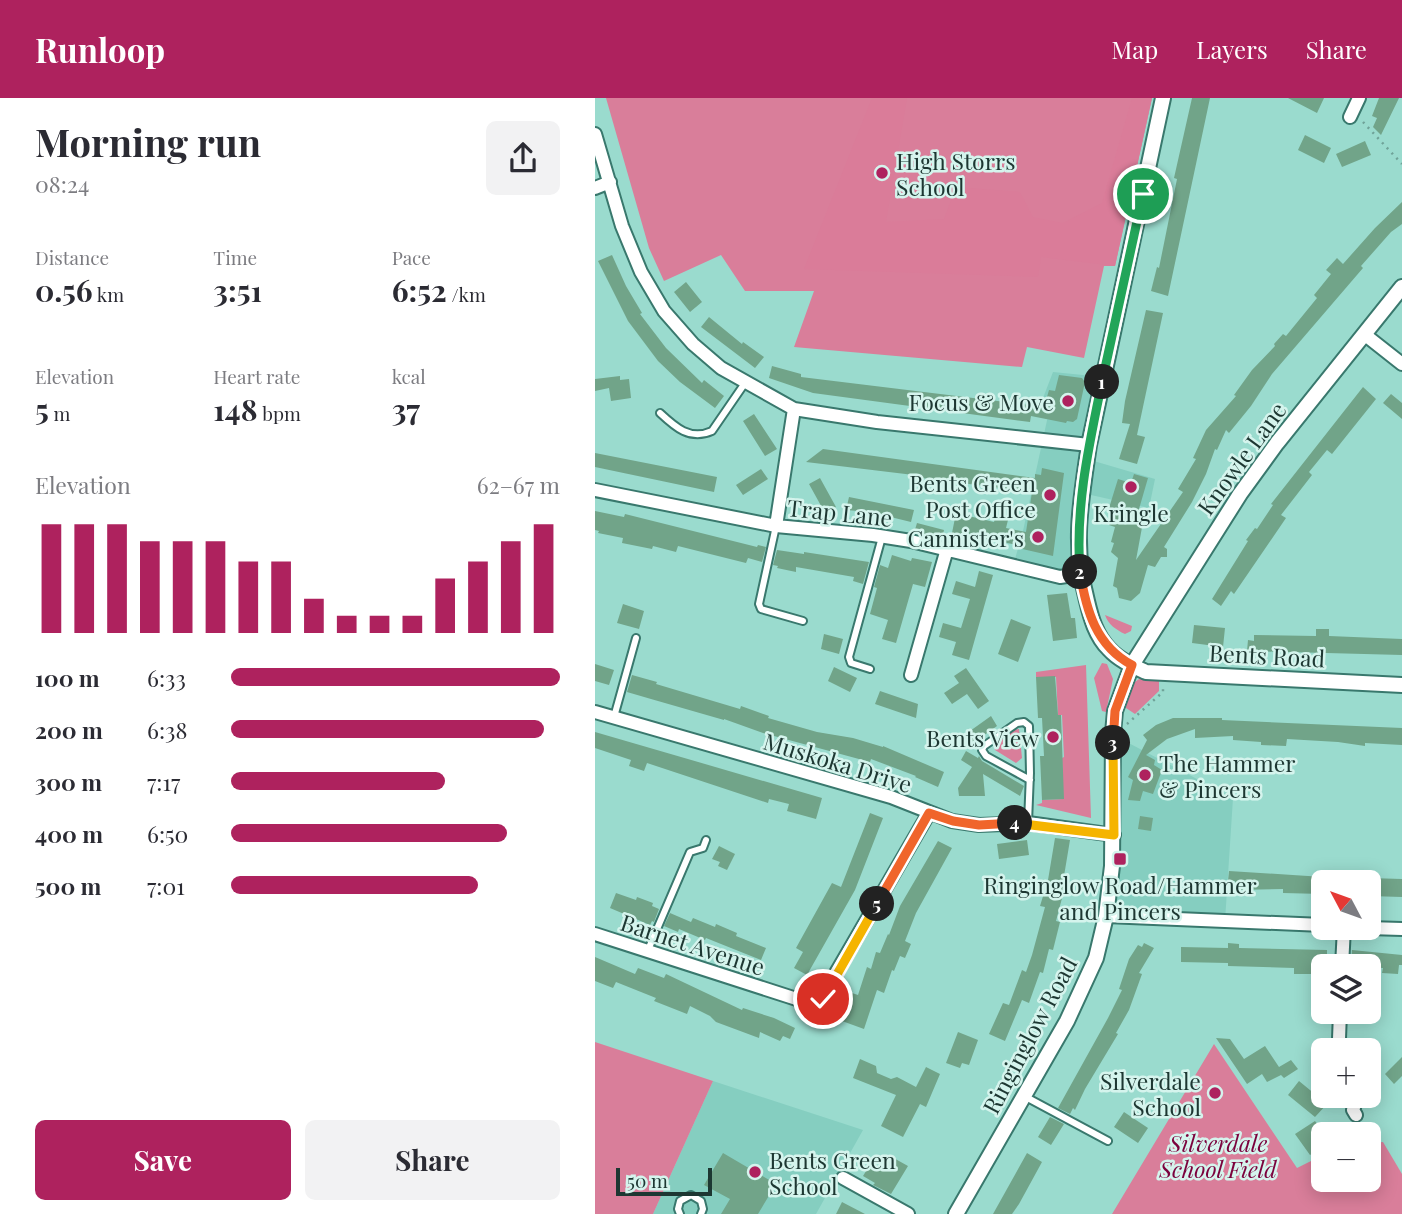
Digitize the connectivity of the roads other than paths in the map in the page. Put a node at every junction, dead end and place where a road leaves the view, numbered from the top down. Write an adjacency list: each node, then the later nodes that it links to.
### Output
1 (1163, 98): 13 (street)
2 (1359, 98): 3 (street)
3 (1350, 117)
4 (595, 134): 5 (street)
5 (610, 182): 6 (street); 10 (street)
6 (595, 188)
7 (1402, 287): 8 (street, Knowle Lane)
8 (1364, 334): 9 (street); 21 (street, Knowle Lane)
9 (1402, 365)
10 (745, 383): 11 (street); 12 (lane)
11 (794, 409): 13 (street); 15 (street)
12 (660, 413)
13 (1089, 445): 18 (street)
14 (595, 490): 15 (street, Trap Lane)
15 (776, 527): 16 (street, Trap Lane); 19 (lane)
16 (882, 537): 17 (street, Trap Lane); 22 (lane)
17 (947, 549): 18 (street, Trap Lane); 23 (street)
18 (1080, 574): 21 (street)
19 (803, 621)
20 (636, 638): 26 (lane)
21 (1132, 665): 24 (street, Bents Road); 30 (street, Ringinglow Road)
22 (870, 669)
23 (911, 675)
24 (1402, 685)
25 (595, 712): 26 (street, Muskoka Drive)
26 (614, 717): 28 (street, Muskoka Drive)
27 (1030, 780): 27 (lane); 29 (lane)
28 (929, 813): 29 (street, Muskoka Drive); 37 (street, Barnet Avenue)
29 (1028, 823): 30 (street, Muskoka Drive)
30 (1114, 835): 32 (street, Ringinglow Road)
31 (706, 840): 37 (lane)
32 (1106, 916): 33 (street); 38 (street, Ringinglow Road)
33 (1311, 925)
34 (1381, 928): 35 (street)
35 (1402, 929)
36 (595, 934): 37 (street, Barnet Avenue)
37 (648, 950)
38 (1024, 1096): 41 (lane); 46 (street, Ringinglow Road)
39 (1354, 1108): 40 (street)
40 (1356, 1115)
41 (1108, 1141)
42 (843, 1178): 45 (street)
43 (680, 1214): 44 (lane)
44 (701, 1214)
45 (908, 1214)
46 (956, 1214)

